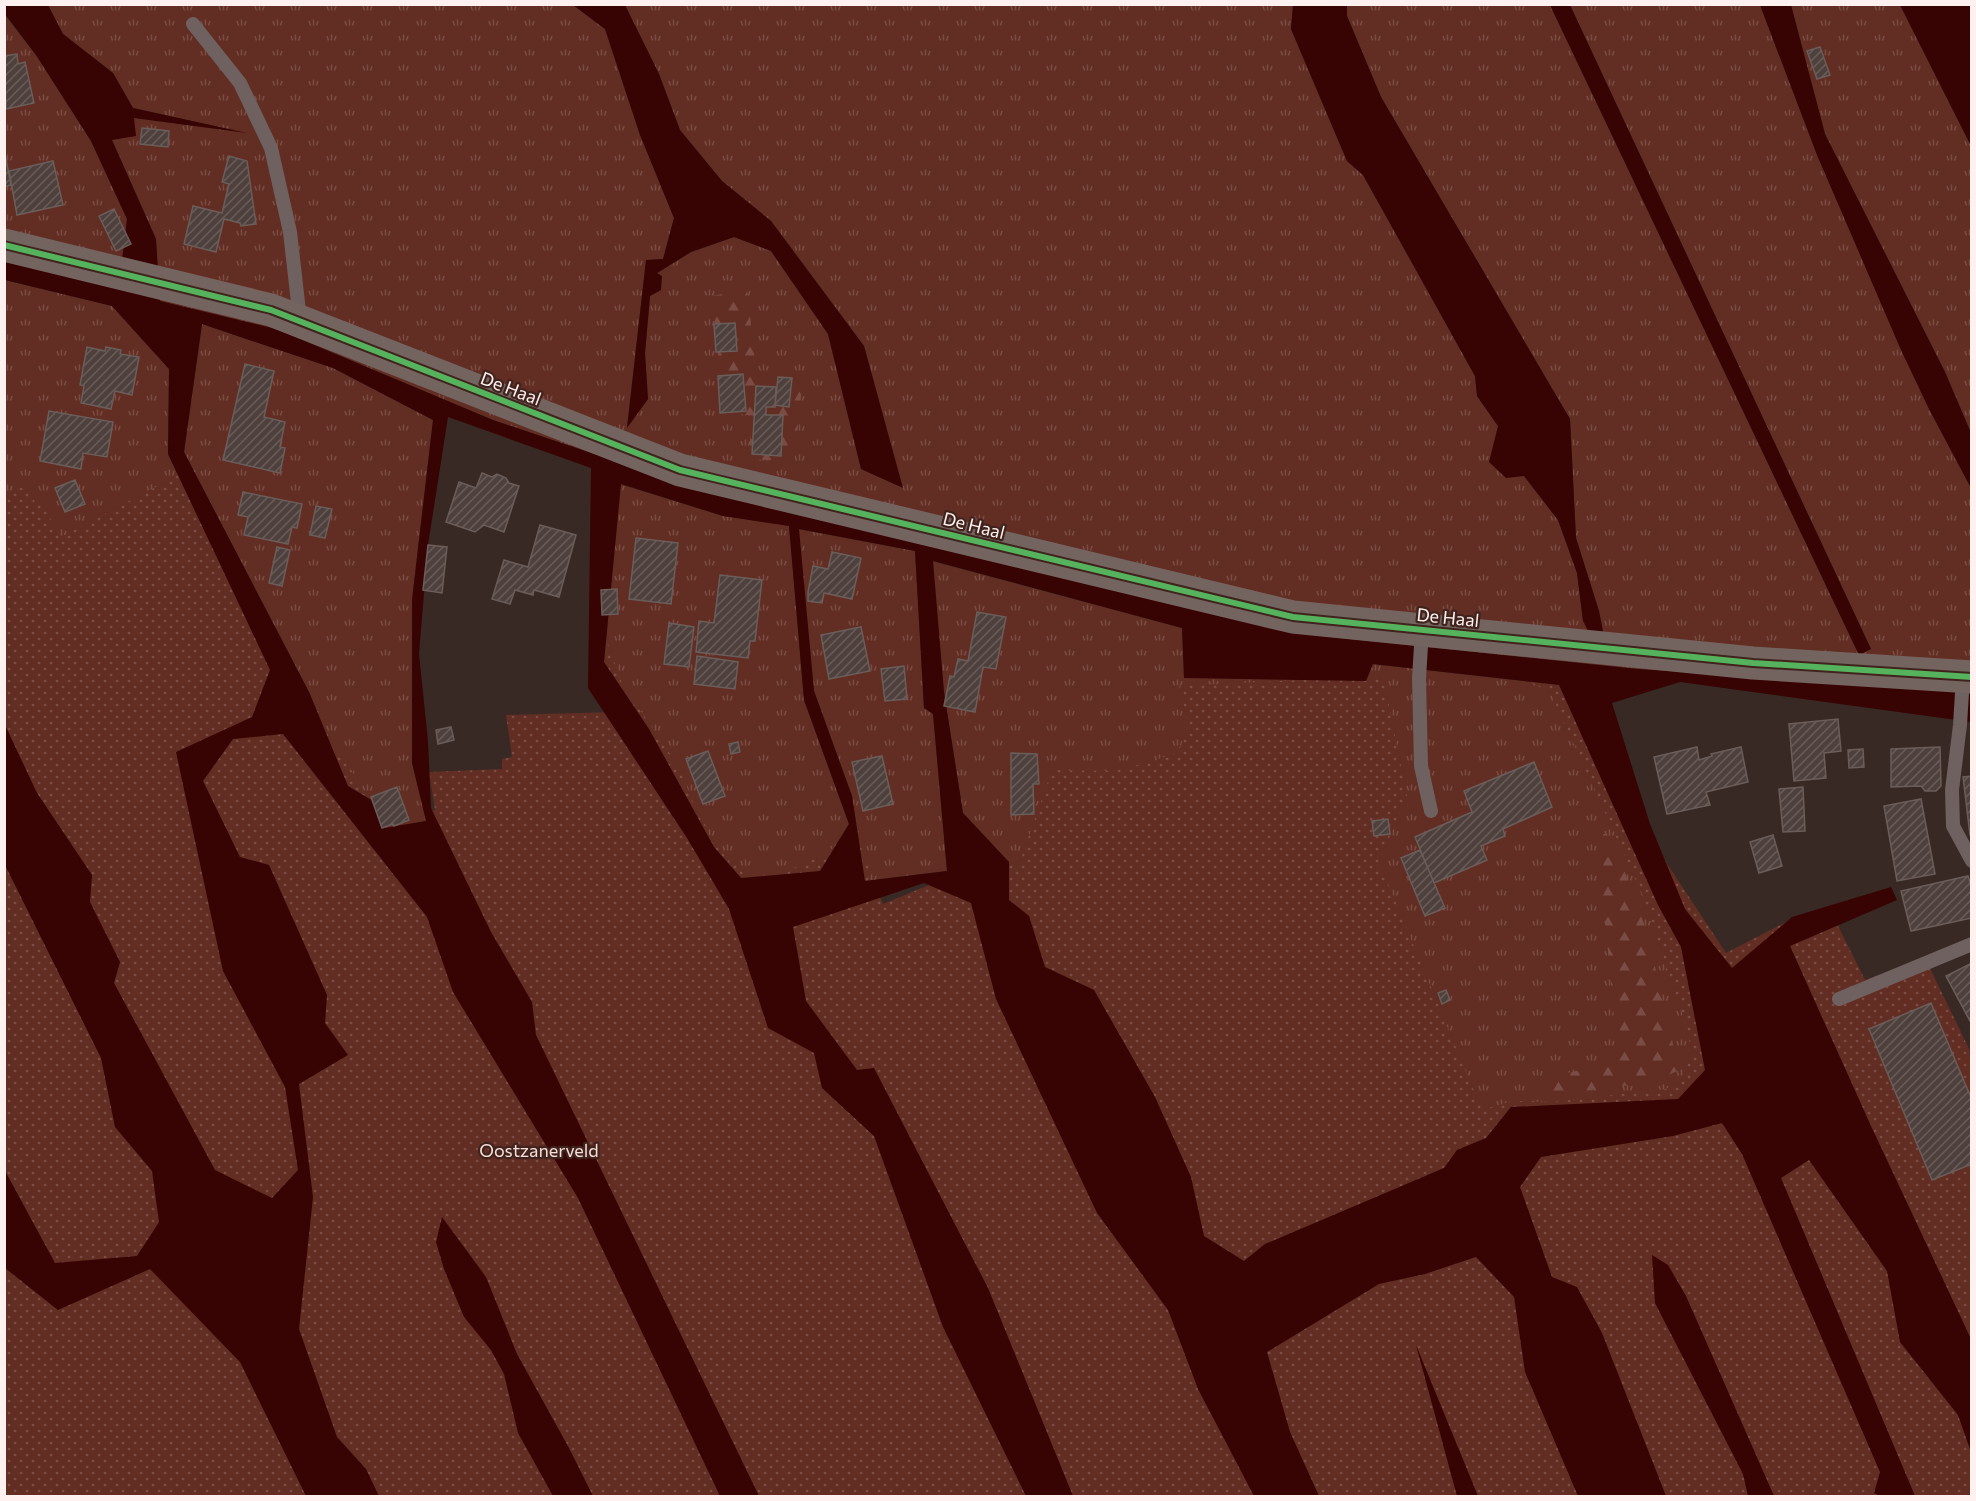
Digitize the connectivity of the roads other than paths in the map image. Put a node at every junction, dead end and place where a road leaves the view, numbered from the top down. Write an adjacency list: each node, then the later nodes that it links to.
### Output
1 (193, 24): 3 (lane)
2 (4, 245): 3 (street, De Haal)
3 (301, 322): 4 (street, De Haal)
4 (1422, 636): 5 (street, De Haal); 6 (lane)
5 (1966, 681): 7 (lane)
6 (1431, 811)
7 (1971, 861)
8 (1971, 944): 9 (lane)
9 (1839, 999)

